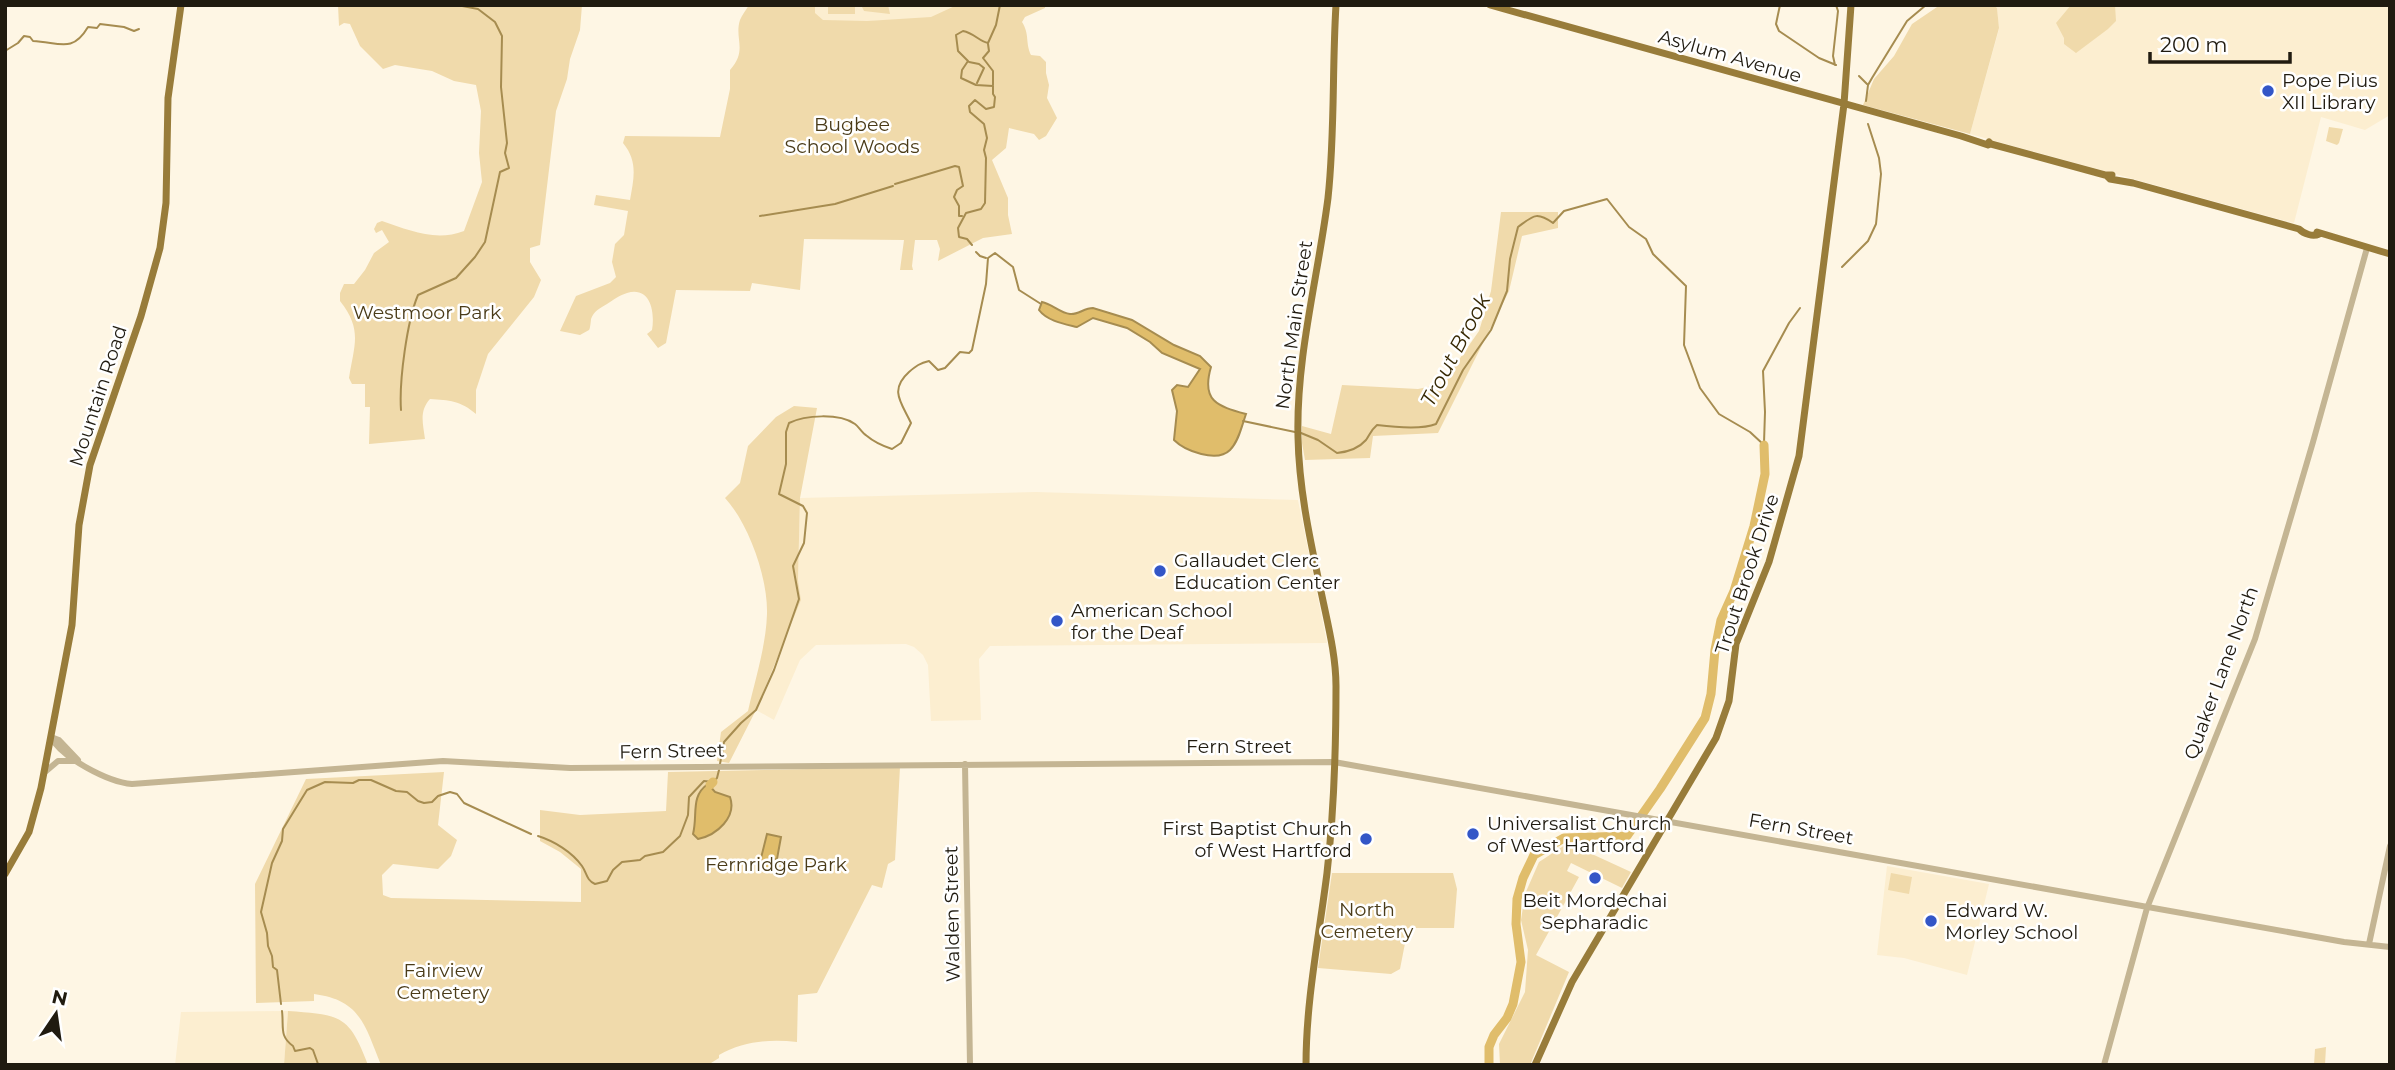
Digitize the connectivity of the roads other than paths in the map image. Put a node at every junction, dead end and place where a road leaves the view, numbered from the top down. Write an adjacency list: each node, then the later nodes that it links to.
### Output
1 (181, 5): 8 (main road, Mountain Road)
2 (1336, 5): 10 (main road, North Main Street)
3 (1490, 5): 5 (main road, Asylum Avenue)
4 (1851, 5): 5 (main road, Trout Brook Drive)
5 (1844, 104): 6 (main road, Asylum Avenue); 13 (main road, Trout Brook Drive)
6 (2367, 248): 7 (main road, Asylum Avenue); 16 (street, Quaker Lane North)
7 (2390, 254)
8 (51, 737): 9 (street, Fern Street); 12 (main road, Mountain Road)
9 (79, 761): 11 (street, Fern Street); 12 (street)
10 (1334, 762): 11 (street, Fern Street); 13 (street, Fern Street); 20 (main road, North Main Street)
11 (965, 764): 19 (street, Walden Street)
12 (43, 773): 15 (main road, Mountain Road)
13 (1667, 821): 16 (street, Fern Street); 21 (main road, Trout Brook Drive)
14 (2390, 846): 17 (street)
15 (5, 874)
16 (2147, 908): 17 (street, Fern Street); 22 (street, Quaker Lane North)
17 (2370, 944): 18 (street, Fern Street)
18 (2390, 947)
19 (970, 1065)
20 (1306, 1065)
21 (1535, 1065)
22 (2104, 1065)

